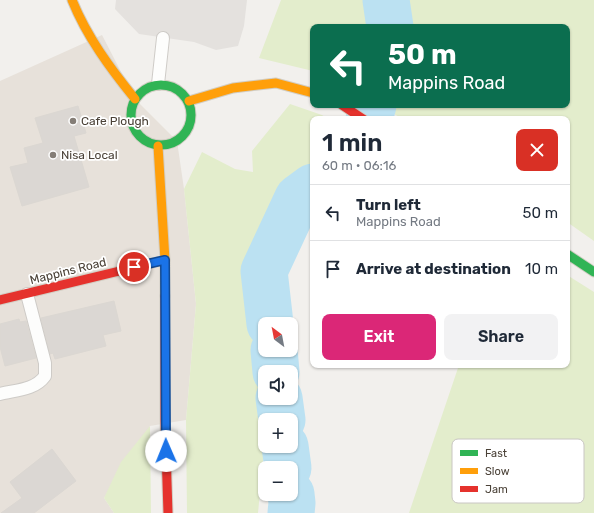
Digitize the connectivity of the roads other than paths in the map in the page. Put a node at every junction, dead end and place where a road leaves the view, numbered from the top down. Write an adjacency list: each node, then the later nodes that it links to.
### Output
1 (72, 0): 5 (main road)
2 (163, 38): 3 (lane)
3 (158, 84): 5 (main road); 6 (main road)
4 (310, 92): 6 (main road)
5 (135, 99): 9 (main road)
6 (189, 101): 9 (main road)
7 (346, 108): 8 (main road)
8 (358, 116)
9 (158, 146): 11 (main road)
10 (570, 256): 12 (main road)
11 (165, 260): 13 (main road, Mappins Road); 16 (main road)
12 (594, 272)
13 (26, 294): 14 (main road, Mappins Road); 15 (lane)
14 (0, 300)
15 (0, 394)
16 (168, 513)

